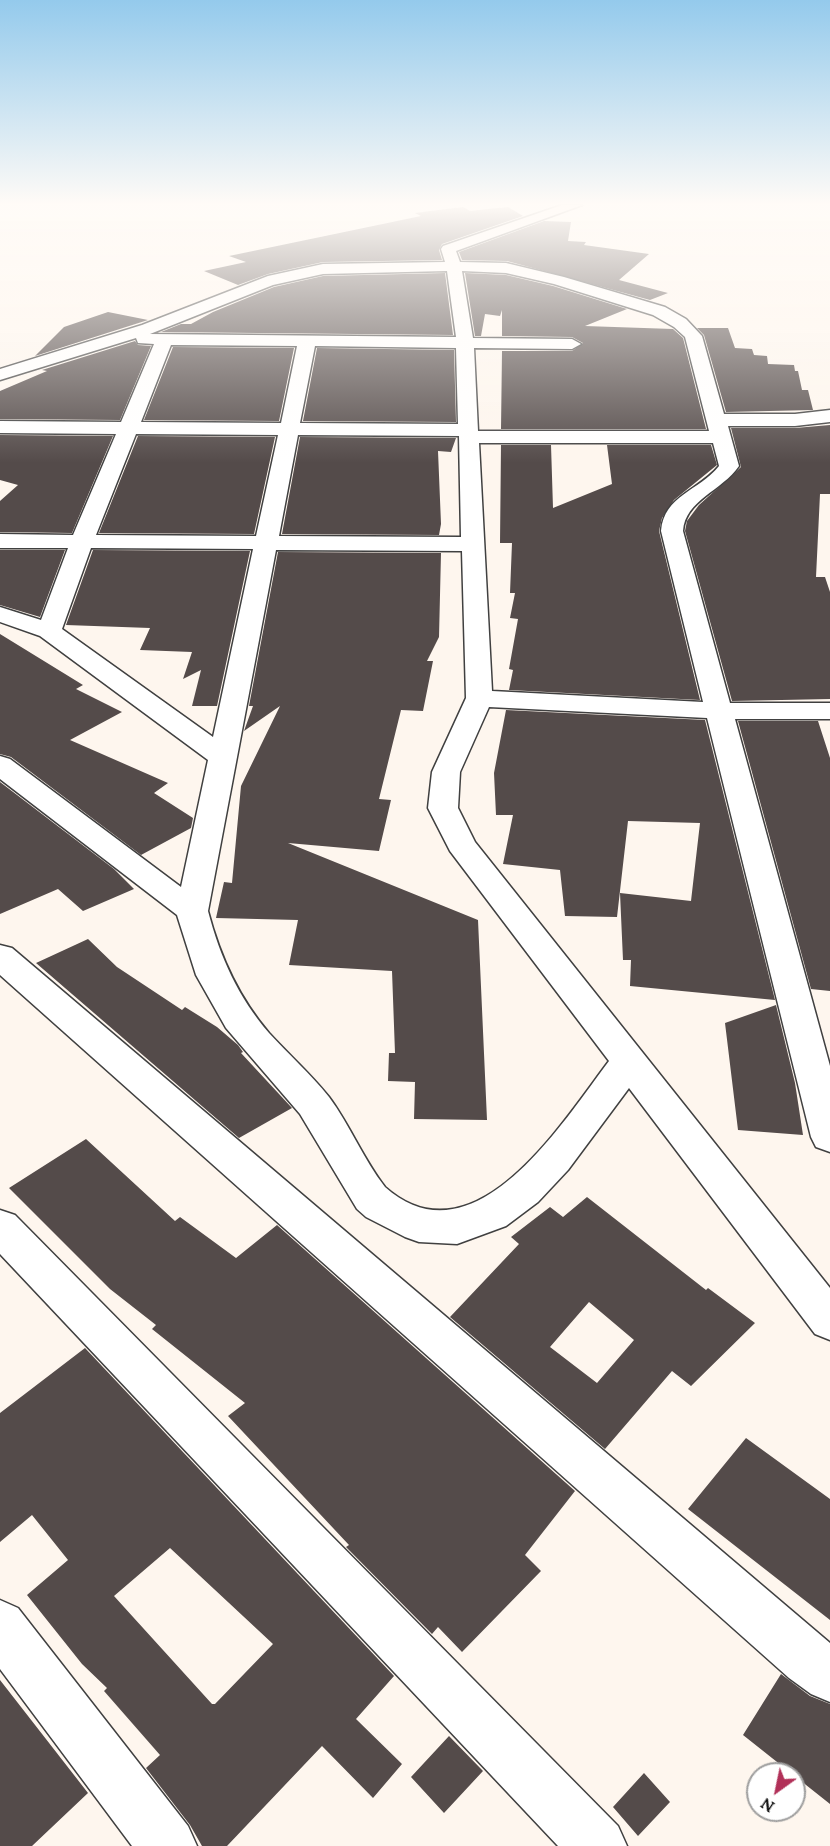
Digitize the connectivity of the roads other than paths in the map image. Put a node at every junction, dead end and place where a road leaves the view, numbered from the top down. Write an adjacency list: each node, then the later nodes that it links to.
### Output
1 (240, 291): 4 (street)
2 (458, 291): 7 (street)
3 (592, 291): 13 (street)
4 (122, 338): 5 (street); 9 (street)
5 (165, 339): 6 (street); 12 (street)
6 (308, 341): 7 (street); 14 (street)
7 (465, 342): 8 (street); 15 (street)
8 (572, 344)
9 (0, 375)
10 (830, 416): 13 (street)
11 (0, 427): 12 (street)
12 (129, 428): 14 (street); 17 (street)
13 (719, 428): 15 (street); 23 (street)
14 (290, 430): 15 (street); 18 (street)
15 (468, 433): 19 (street)
16 (0, 541): 17 (street)
17 (82, 542): 18 (street); 21 (street)
18 (267, 543): 19 (street); 25 (street)
19 (473, 544): 22 (street)
20 (0, 614): 21 (street)
21 (49, 631): 25 (street)
22 (479, 698): 23 (street); 29 (street)
23 (720, 711): 24 (street); 30 (street)
24 (830, 711)
25 (223, 758): 27 (street)
26 (0, 765): 27 (street)
27 (192, 911): 29 (street)
28 (0, 956): 34 (street)
29 (629, 1061): 32 (street)
30 (830, 1137)
31 (0, 1227): 36 (street)
32 (830, 1322)
33 (0, 1626): 35 (street)
34 (830, 1675)
35 (168, 1846)
36 (598, 1846)

